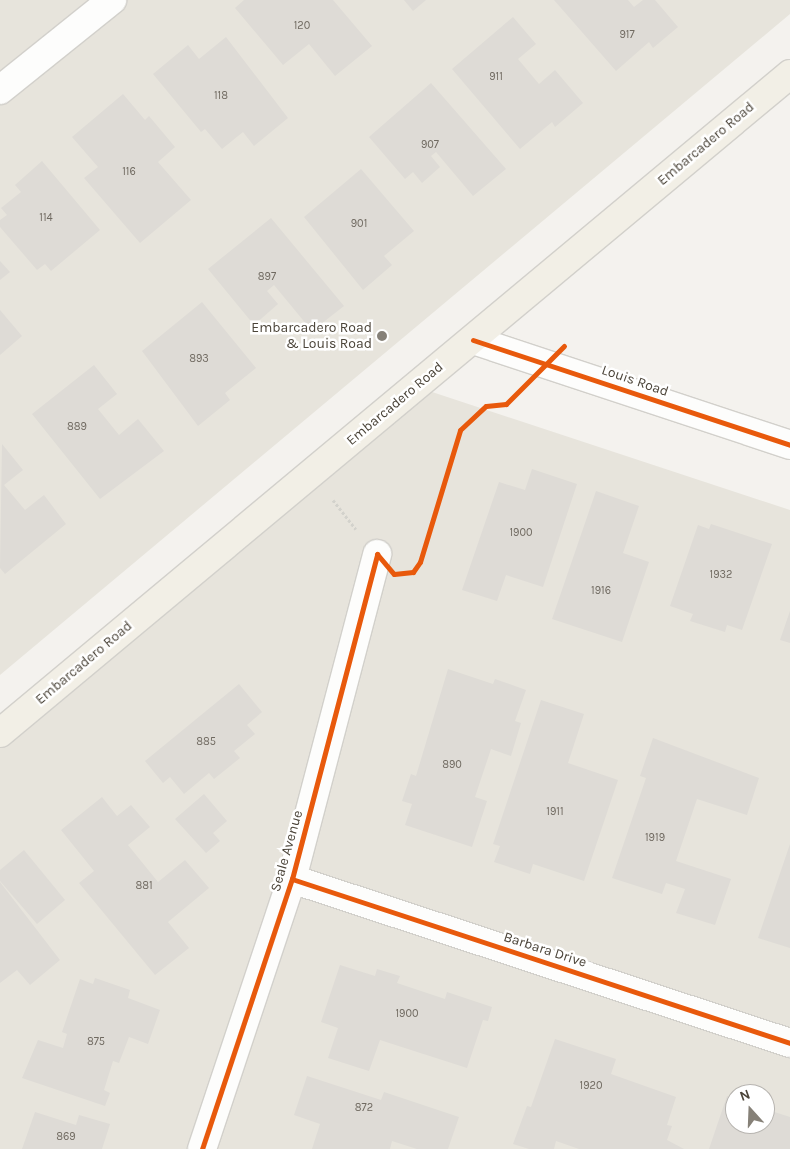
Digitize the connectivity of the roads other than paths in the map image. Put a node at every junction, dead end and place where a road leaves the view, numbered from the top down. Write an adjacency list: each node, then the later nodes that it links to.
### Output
1 (112, 0): 3 (street)
2 (790, 74): 4 (main road, Embarcadero Road)
3 (0, 90)
4 (473, 340): 5 (street, Louis Road); 7 (main road, Embarcadero Road)
5 (790, 446)
6 (376, 554): 8 (street, Seale Avenue)
7 (0, 734)
8 (292, 878): 9 (street, Barbara Drive); 10 (street, Seale Avenue)
9 (790, 1043)
10 (202, 1149)

